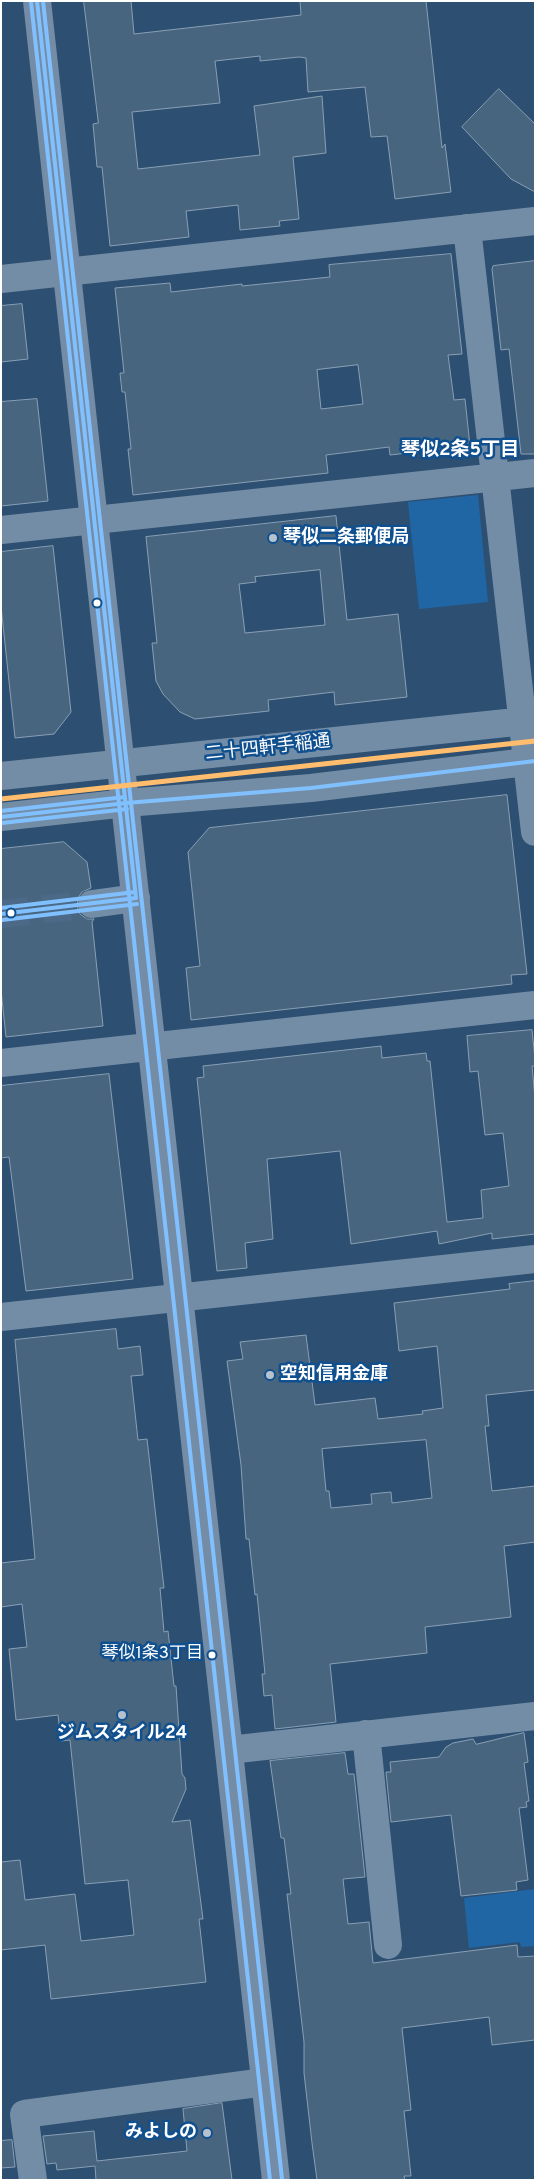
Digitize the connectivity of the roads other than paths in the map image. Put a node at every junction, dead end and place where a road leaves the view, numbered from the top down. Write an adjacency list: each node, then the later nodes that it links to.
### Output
1 (37, 1): 4 (main road)
2 (535, 221): 3 (street)
3 (467, 228): 4 (street); 7 (street)
4 (66, 272): 5 (street); 8 (main road)
5 (1, 279)
6 (535, 473): 7 (street)
7 (495, 478): 8 (street); 10 (street)
8 (94, 520): 9 (street); 12 (main road)
9 (1, 530)
10 (529, 721): 11 (street); 12 (street, 二十四軒手稲通)
11 (531, 762): 14 (street); 16 (street)
12 (121, 764): 13 (street, 二十四軒手稲通); 14 (main road)
13 (1, 776)
14 (126, 803): 15 (street); 17 (main road)
15 (1, 817)
16 (535, 832)
17 (136, 898): 18 (street); 20 (main road)
18 (92, 904)
19 (535, 1005): 20 (street)
20 (152, 1046): 21 (street); 23 (main road)
21 (1, 1063)
22 (535, 1259): 23 (street)
23 (180, 1298): 24 (street); 27 (main road)
24 (1, 1317)
25 (534, 1719): 26 (street)
26 (366, 1734): 27 (street); 28 (street)
27 (229, 1750): 29 (main road)
28 (388, 1945)
29 (265, 2082): 30 (street); 31 (main road)
30 (33, 2180)
31 (276, 2180)

